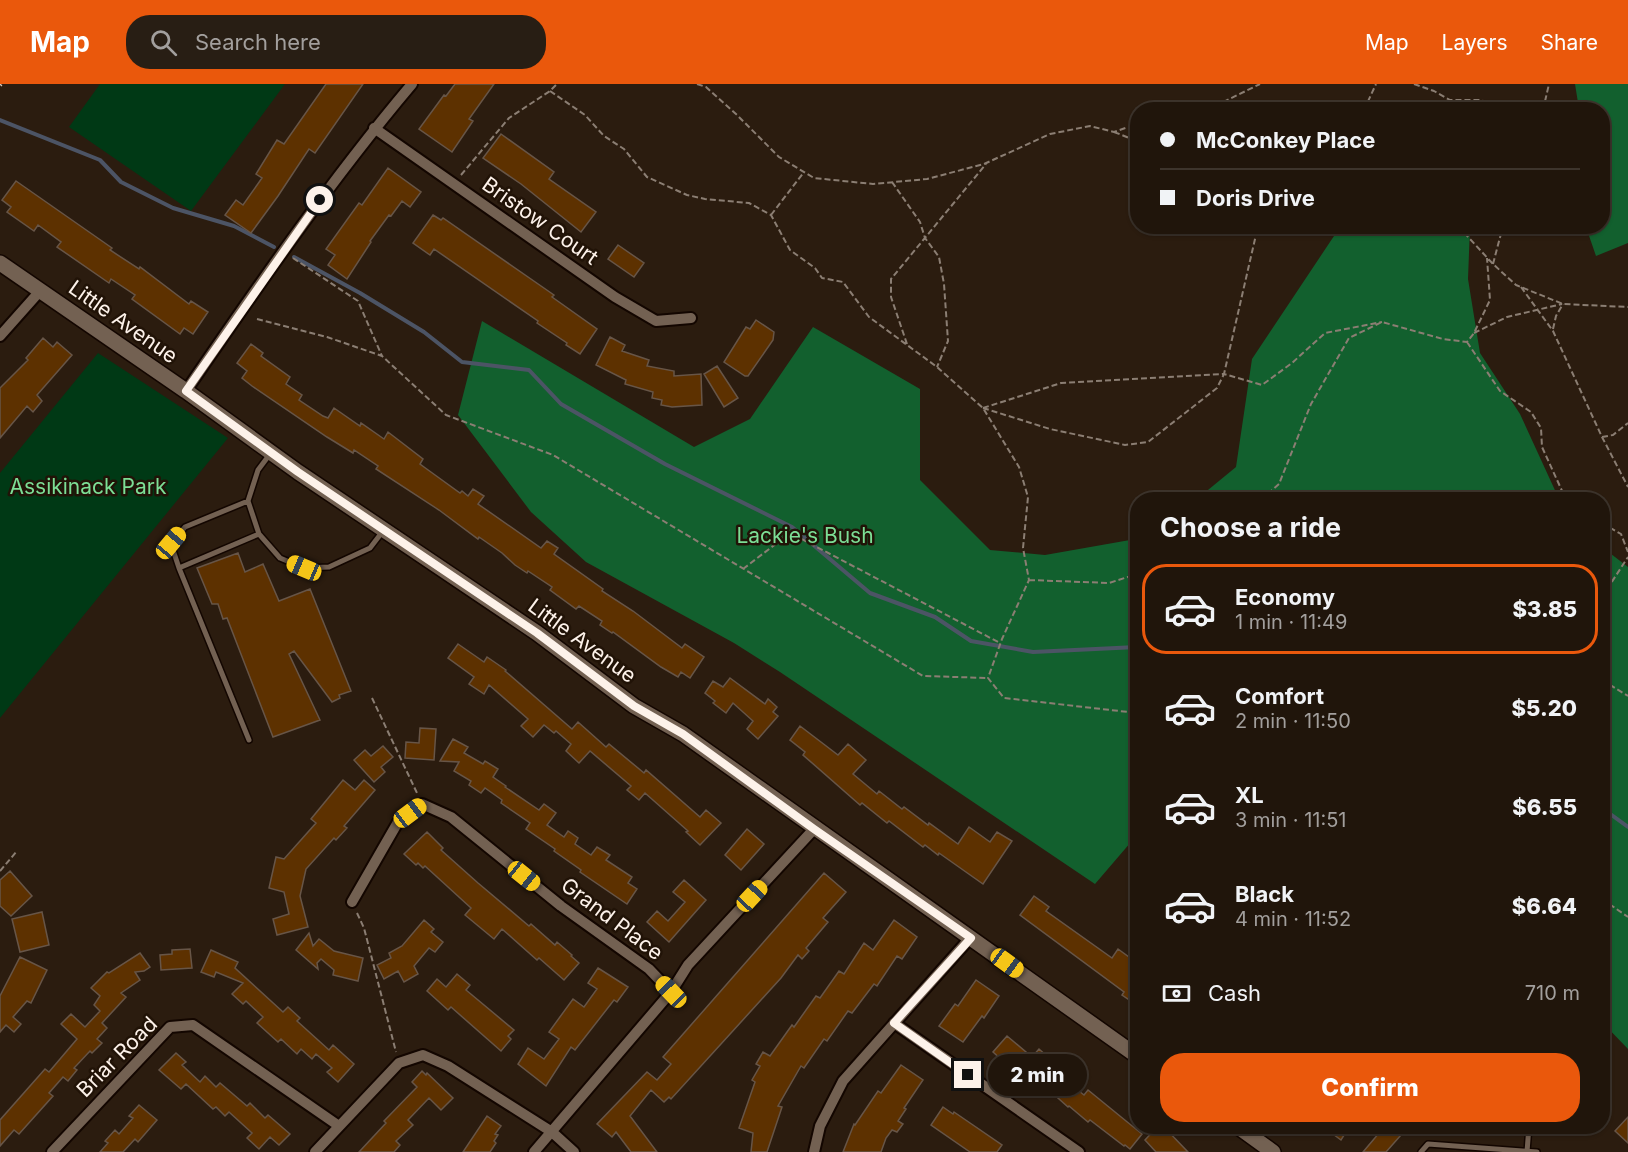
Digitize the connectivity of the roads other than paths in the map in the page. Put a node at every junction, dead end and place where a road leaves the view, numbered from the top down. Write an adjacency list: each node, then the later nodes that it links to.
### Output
1 (412, 84): 2 (street)
2 (374, 128): 5 (street, Bristow Court); 7 (street)
3 (0, 263): 4 (street, Little Avenue)
4 (40, 291): 6 (street); 7 (street, Little Avenue)
5 (691, 318)
6 (0, 336)
7 (186, 391): 8 (street, Little Avenue)
8 (271, 452): 9 (lane); 10 (street, Little Avenue)
9 (248, 501): 11 (lane); 12 (lane)
10 (384, 530): 11 (lane); 14 (street, Little Avenue)
11 (259, 534): 12 (lane)
12 (179, 568): 13 (lane)
13 (249, 740)
14 (814, 829): 16 (street, Little Avenue); 17 (street)
15 (352, 902): 17 (street, Grand Place)
16 (971, 938): 18 (street); 19 (street, Little Avenue)
17 (671, 992): 21 (street)
18 (894, 1023): 28 (street); 29 (street)
19 (1130, 1049)
20 (339, 1126): 21 (street); 24 (street, Briar Road); 25 (street)
21 (552, 1132): 26 (street); 27 (street)
22 (1248, 1134): 30 (street)
23 (1528, 1134): 32 (lane)
24 (52, 1152)
25 (315, 1152)
26 (534, 1152)
27 (574, 1152)
28 (814, 1152)
29 (1079, 1152)
30 (1273, 1152)
31 (1421, 1152): 32 (lane)
32 (1527, 1152): 33 (lane)
33 (1537, 1152)

